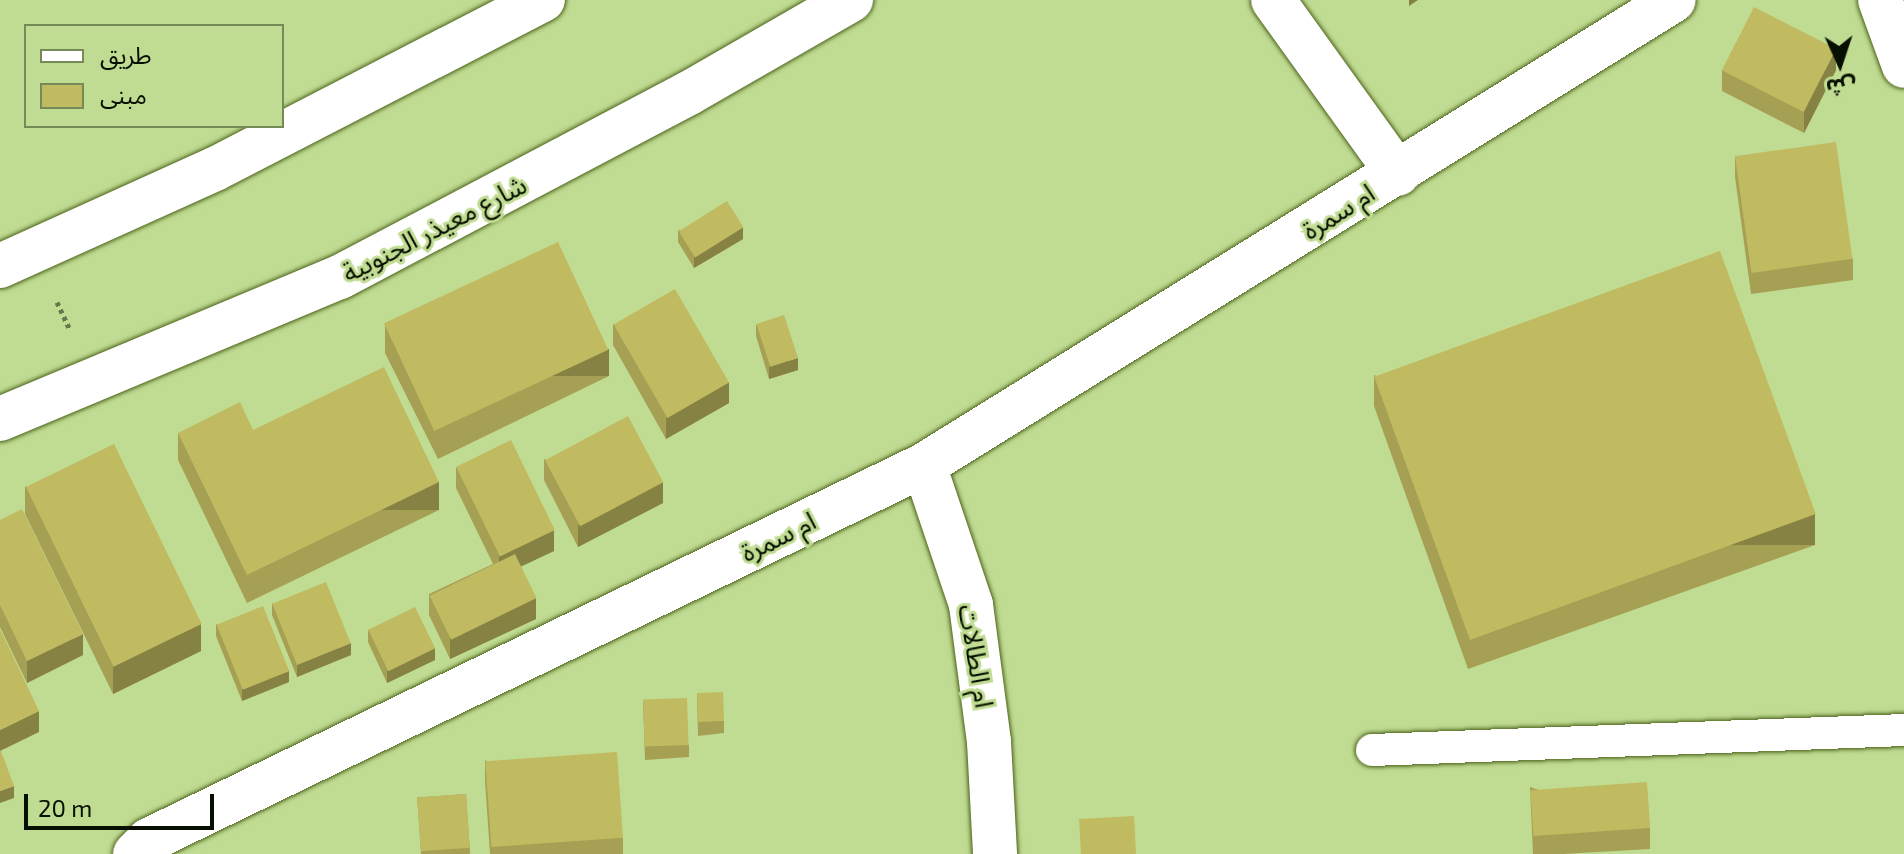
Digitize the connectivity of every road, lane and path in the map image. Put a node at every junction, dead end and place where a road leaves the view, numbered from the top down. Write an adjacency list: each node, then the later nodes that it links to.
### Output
1 (543, 0): 6 (street)
2 (851, 0): 10 (street, شارع معيذر الجنوبية)
3 (1273, 0): 8 (street, ام سمرة)
4 (1674, 0): 8 (street, ام سمرة)
5 (1880, 0): 7 (street)
6 (508, 12): 9 (street)
7 (1904, 66)
8 (1398, 174): 12 (street, ام سمرة)
9 (17, 258): 10 (path)
10 (93, 382): 11 (street, شارع معيذر الجنوبية)
11 (0, 419)
12 (924, 465): 15 (street, ام سمرة); 16 (street, ام الطالات)
13 (1904, 730): 14 (lane)
14 (1372, 750)
15 (135, 854)
16 (995, 854)

